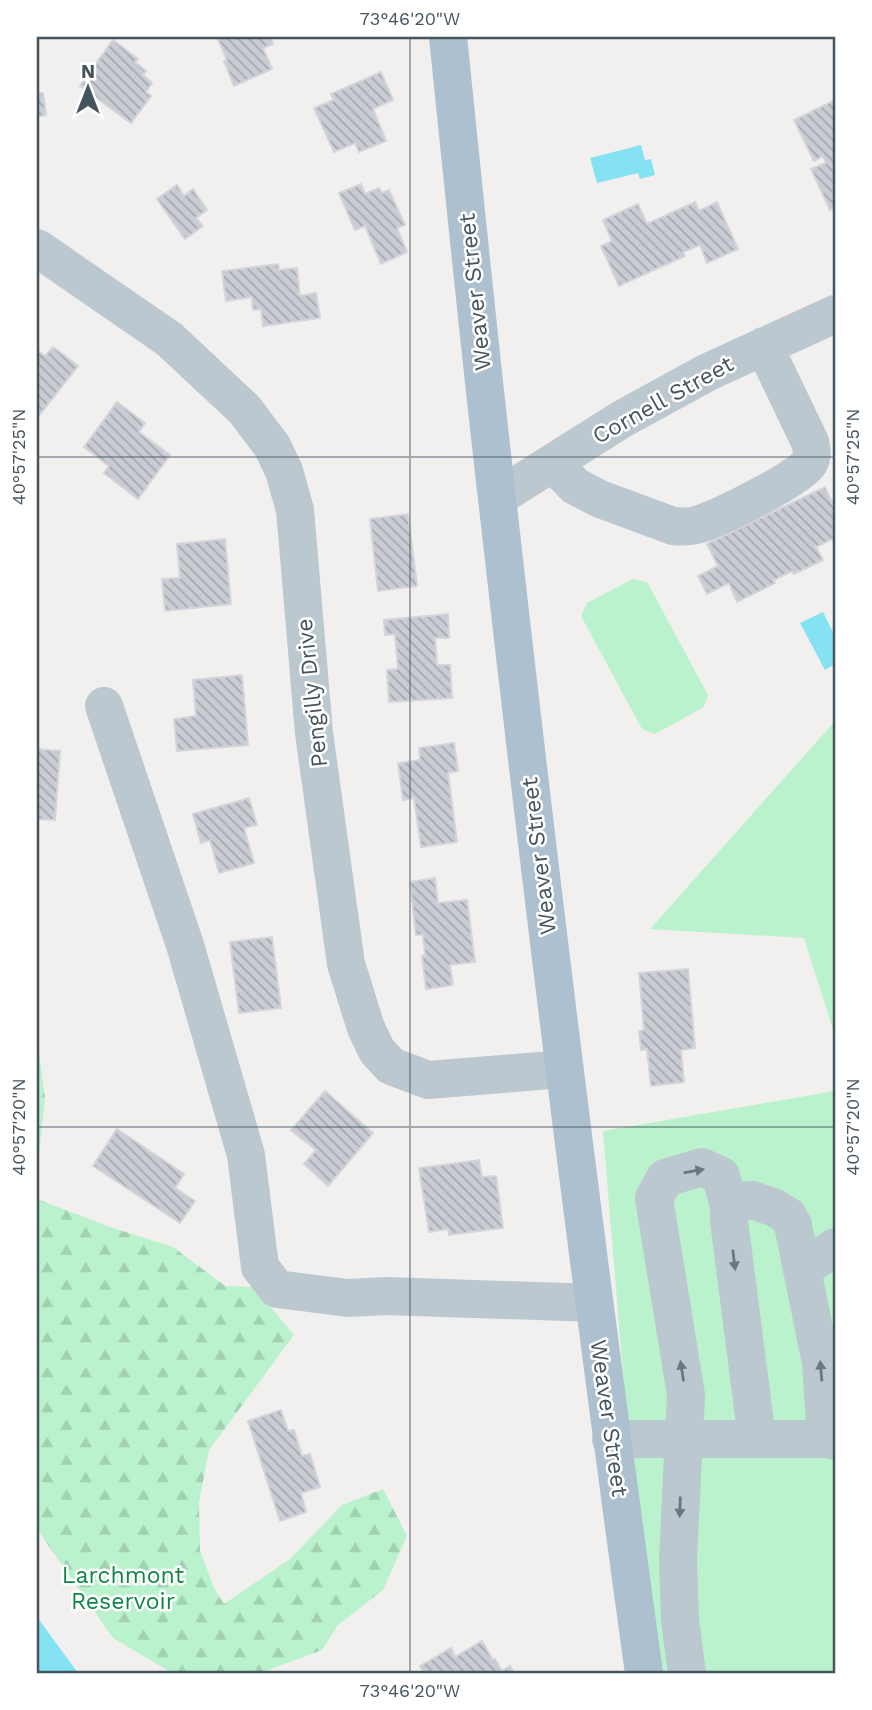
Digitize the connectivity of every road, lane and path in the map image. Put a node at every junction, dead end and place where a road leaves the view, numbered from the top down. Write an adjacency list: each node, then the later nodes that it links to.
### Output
1 (448, 37): 6 (main road, Weaver Street)
2 (37, 248): 8 (street, Pengilly Drive)
3 (835, 314): 4 (street, Cornell Street)
4 (764, 346): 5 (street, Cornell Street); 5 (street)
5 (553, 463): 6 (street, Cornell Street)
6 (497, 498): 8 (main road, Weaver Street)
7 (104, 706): 12 (street)
8 (564, 1069): 12 (main road, Weaver Street)
9 (729, 1207): 11 (street); 14 (street, one-way to 9); 15 (street, one-way to 15)
10 (835, 1247): 11 (street)
11 (802, 1270): 16 (street, one-way to 11)
12 (594, 1303): 13 (main road, Weaver Street)
13 (611, 1438): 14 (street); 17 (main road, Weaver Street)
14 (683, 1438): 15 (street); 18 (street, one-way to 18)
15 (757, 1439): 16 (street)
16 (831, 1440)
17 (644, 1673)
18 (687, 1673)

